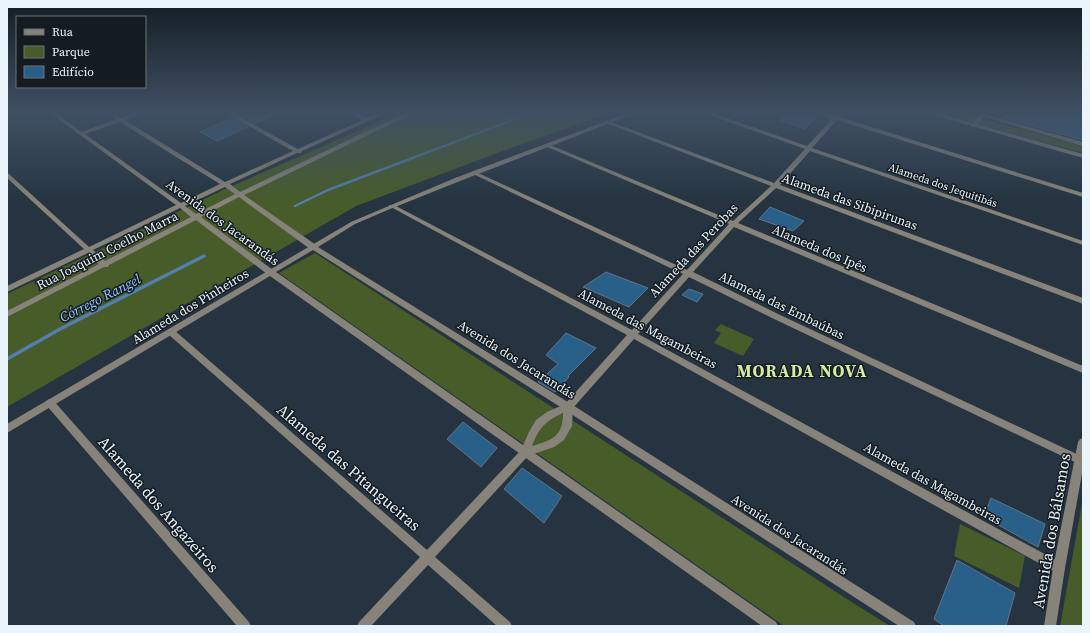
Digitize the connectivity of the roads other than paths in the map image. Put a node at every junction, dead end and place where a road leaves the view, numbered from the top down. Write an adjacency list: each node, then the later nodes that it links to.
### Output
1 (92, 143): 22 (street, Avenida dos Jacarandás)
2 (157, 143): 18 (street, Avenida dos Jacarandás)
3 (282, 143): 14 (street)
4 (319, 143): 14 (street, Rua Joaquim Coelho Marra)
5 (347, 143): 20 (street, Rua Joaquim Coelho Marra)
6 (557, 143): 12 (street, Alameda dos Pinheiros)
7 (660, 143): 19 (street, Alameda das Sibipirunas)
8 (789, 143): 13 (street, Alameda dos Jequitibás)
9 (813, 143): 13 (street, Alameda das Perobas)
10 (920, 143): 21 (street)
11 (1034, 143): 15 (street)
12 (548, 146): 16 (street, Alameda dos Pinheiros); 25 (street, Alameda dos Ipês)
13 (807, 149): 19 (street, Alameda das Perobas); 26 (street, Alameda dos Jequitibás)
14 (299, 152): 18 (street, Rua Joaquim Coelho Marra)
15 (1083, 156)
16 (474, 174): 23 (street, Alameda dos Pinheiros); 31 (street, Alameda das Embaúbas)
17 (7, 175): 28 (street, Rua Joaquim Coelho Marra)
18 (225, 184): 20 (street, Avenida dos Jacarandás); 22 (street, Rua Joaquim Coelho Marra)
19 (775, 186): 25 (street, Alameda das Perobas); 33 (street, Alameda das Sibipirunas)
20 (239, 195): 24 (street, Rua Joaquim Coelho Marra); 27 (street, Avenida dos Jacarandás)
21 (1083, 195)
22 (180, 206): 24 (street, Avenida dos Jacarandás); 28 (street, Rua Joaquim Coelho Marra)
23 (392, 206): 27 (street, Alameda dos Pinheiros); 36 (street, Alameda das Magambeiras)
24 (196, 217): 29 (street, Rua Joaquim Coelho Marra); 30 (street, Avenida dos Jacarandás)
25 (733, 224): 31 (street, Alameda das Perobas); 37 (street, Alameda dos Ipês)
26 (1083, 243)
27 (312, 247): 30 (street, Alameda dos Pinheiros); 39 (street, Avenida dos Jacarandás)
28 (89, 250): 29 (street); 32 (street)
29 (105, 265): 34 (street, Rua Joaquim Coelho Marra)
30 (270, 272): 35 (street, Alameda dos Pinheiros); 42 (street, Avenida dos Jacarandás)
31 (688, 273): 36 (street, Alameda das Perobas); 43 (street, Alameda das Embaúbas)
32 (7, 289)
33 (1083, 301)
34 (7, 314)
35 (171, 332): 38 (street, Alameda dos Pinheiros); 44 (street, Alameda das Pitangueiras)
36 (634, 335): 39 (street, Alameda das Perobas); 45 (street, Alameda das Magambeiras)
37 (1083, 370)
38 (50, 403): 40 (street, Alameda dos Pinheiros); 46 (street, Alameda dos Angazeiros)
39 (568, 407): 42 (street, Alameda das Perobas); 42 (street, Alameda das Perobas); 50 (street, Avenida dos Jacarandás)
40 (7, 429)
41 (1083, 442): 43 (street, Avenida dos Bálsamos)
42 (525, 453): 44 (street, Alameda das Perobas); 49 (street, Avenida dos Jacarandás)
43 (1081, 461): 45 (street, Avenida dos Bálsamos)
44 (428, 556): 47 (street, Alameda das Perobas); 48 (street, Alameda das Pitangueiras)
45 (1059, 568): 51 (street, Avenida dos Bálsamos)
46 (245, 626)
47 (363, 626)
48 (506, 626)
49 (772, 626)
50 (910, 626)
51 (1050, 626)

